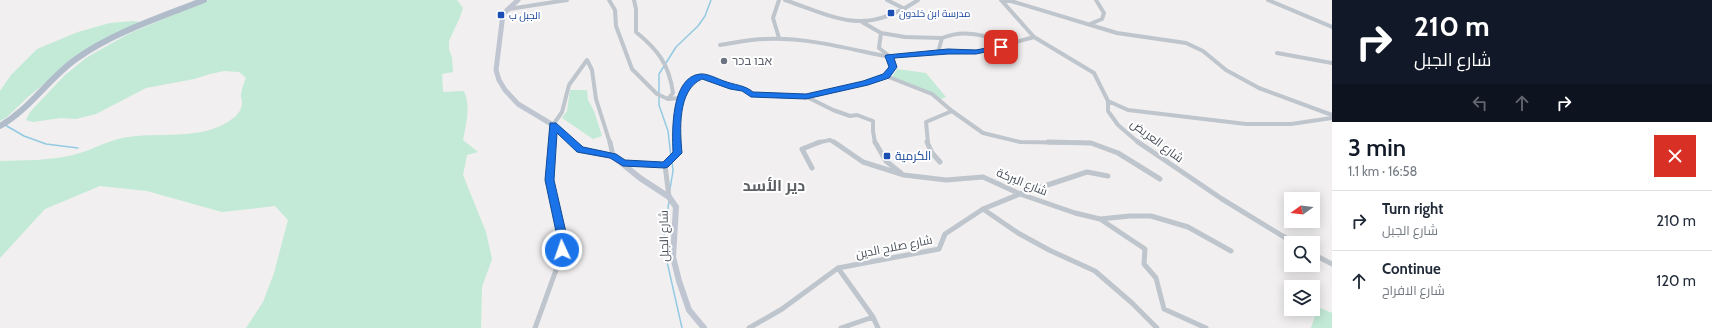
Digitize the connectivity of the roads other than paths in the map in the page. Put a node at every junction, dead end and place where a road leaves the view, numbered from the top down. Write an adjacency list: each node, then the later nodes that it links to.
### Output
1 (204, 0): 36 (main road)
2 (518, 0): 13 (street, شارع الجبل)
3 (567, 0): 13 (street)
4 (609, 0): 31 (street)
5 (634, 0): 31 (street)
6 (780, 0): 20 (street)
7 (785, 0): 15 (street)
8 (887, 0): 14 (street)
9 (918, 0): 14 (street)
10 (1001, 0): 16 (street); 19 (street, شارع العريض)
11 (1096, 0): 16 (street)
12 (1268, 0): 17 (street)
13 (509, 9): 35 (street, شارع الجبل)
14 (905, 9): 15 (street)
15 (862, 22): 18 (street)
16 (1090, 24): 34 (street)
17 (1332, 27)
18 (881, 33): 21 (street); 26 (street)
19 (1034, 37): 22 (street); 32 (street, شارع العريض)
20 (779, 38): 23 (street); 26 (street)
21 (942, 38): 22 (street); 24 (street)
22 (1005, 44): 24 (street)
23 (720, 45)
24 (938, 52): 26 (street)
25 (1277, 53): 27 (street)
26 (889, 56): 28 (street)
27 (1332, 63)
28 (886, 76): 29 (street); 33 (street)
29 (806, 97): 30 (street); 42 (street)
30 (681, 98): 31 (street); 40 (street)
31 (668, 99)
32 (1108, 101): 34 (street); 49 (street, شارع العريض)
33 (952, 111): 38 (street); 44 (street)
34 (1332, 117)
35 (553, 125): 37 (street, شارع الجبل); 37 (street); 55 (street)
36 (0, 126)
37 (613, 156): 39 (street, شارع الجبل)
38 (940, 162)
39 (623, 163): 40 (street); 46 (street, شارع الجبل)
40 (665, 165): 46 (street)
41 (812, 168): 42 (street, شارع البركة)
42 (904, 175): 45 (street, شارع البركة)
43 (1108, 176): 45 (street, شارع صلاح الدين)
44 (1160, 179)
45 (1020, 194): 47 (street, شارع صلاح الدين); 48 (street, شارع البركة)
46 (669, 196): 56 (street, شارع الجبل)
47 (983, 209): 53 (street, شارع صلاح الدين); 60 (street)
48 (1100, 219): 50 (street); 61 (street, شارع البركة)
49 (1284, 237)
50 (1231, 251)
51 (1320, 258): 52 (street)
52 (1332, 264)
53 (838, 268): 54 (street); 57 (street, شارع صلاح الدين)
54 (873, 317): 58 (street); 59 (street)
55 (535, 328)
56 (704, 328)
57 (749, 328)
58 (841, 328)
59 (878, 328)
60 (1157, 328)
61 (1206, 328)

